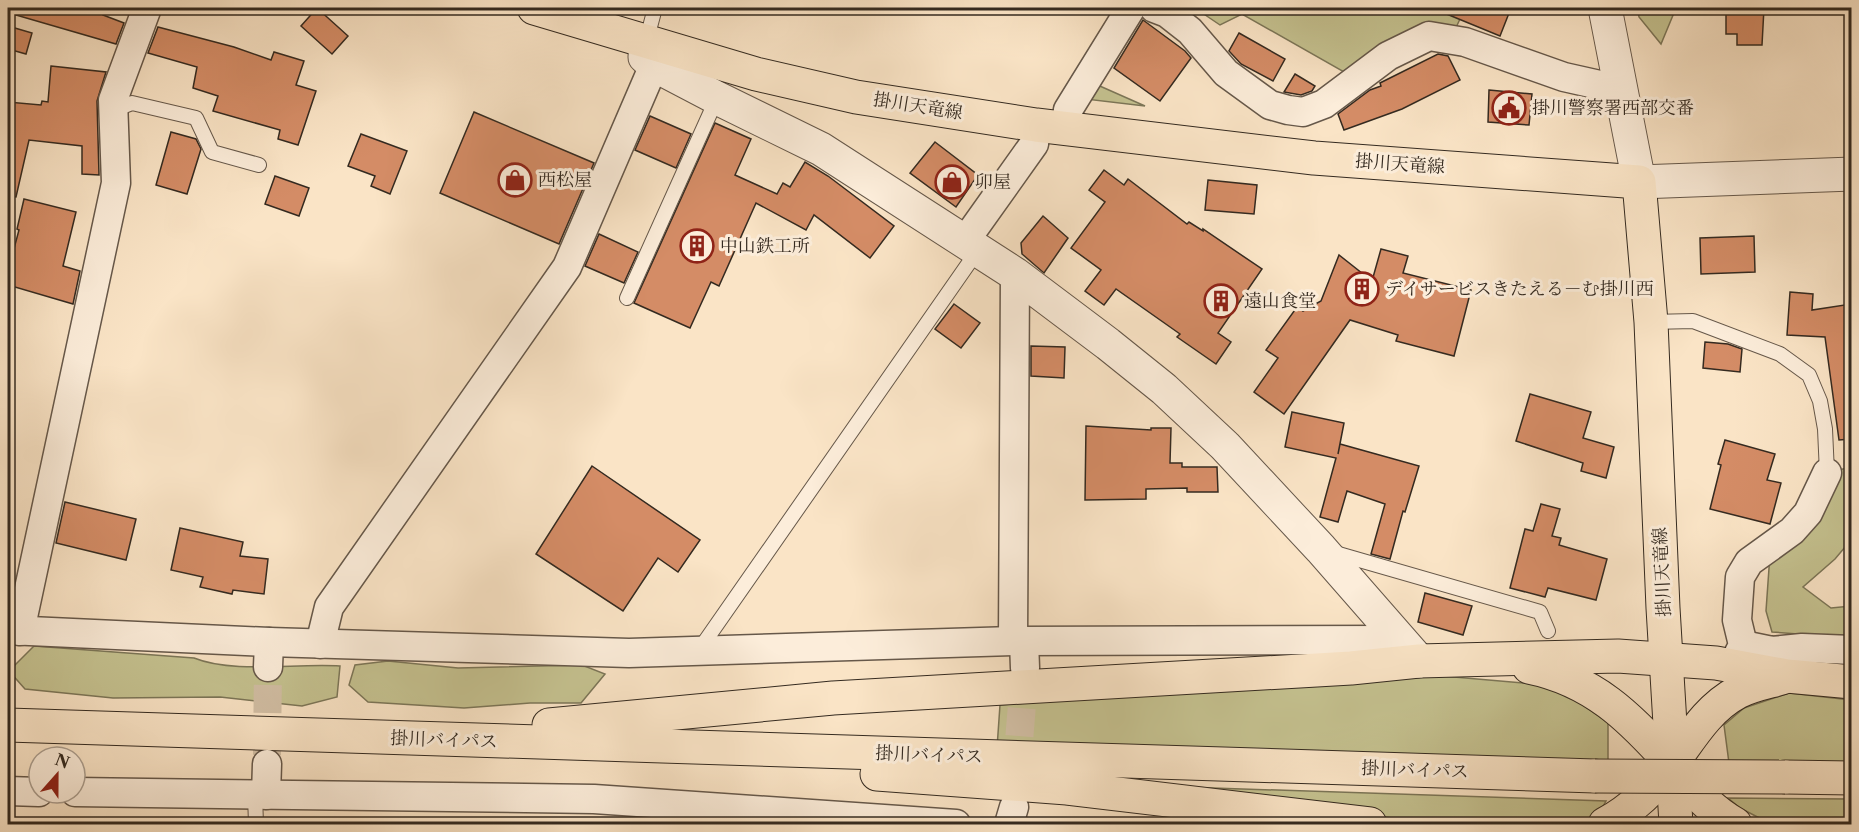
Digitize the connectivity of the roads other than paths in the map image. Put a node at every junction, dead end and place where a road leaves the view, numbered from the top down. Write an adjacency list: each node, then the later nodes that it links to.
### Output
1 (147, 8): 10 (street)
2 (534, 8): 7 (main road, 掛川天竜線)
3 (655, 8): 7 (lane)
4 (1131, 8): 11 (street)
5 (1154, 8): 8 (street)
6 (1605, 8): 8 (street)
7 (650, 53): 9 (street); 11 (main road, 掛川天竜線); 23 (street)
8 (1622, 90): 14 (street)
9 (717, 98): 15 (street); 17 (lane)
10 (114, 110): 12 (lane); 21 (street)
11 (1051, 127): 14 (main road, 掛川天竜線); 15 (street)
12 (259, 165)
13 (1851, 174): 14 (street)
14 (1639, 182): 18 (main road, 掛川天竜線)
15 (971, 245): 16 (street); 24 (lane)
16 (1015, 274): 20 (street); 25 (street)
17 (627, 298)
18 (1652, 322): 19 (lane); 30 (main road, 掛川天竜線)
19 (1827, 473): 28 (street)
20 (1321, 549): 22 (lane); 26 (street)
21 (14, 630): 23 (street)
22 (1548, 631)
23 (320, 644): 24 (street)
24 (699, 650): 25 (street)
25 (1021, 650): 26 (street)
26 (1410, 650): 29 (main road); 34 (main road)
27 (1851, 650): 28 (street)
28 (1737, 656): 30 (main road); 31 (main road)
29 (1489, 659): 30 (main road); 36 (main road)
30 (1667, 659): 36 (main road, 掛川天竜線)
31 (1787, 676): 32 (main road); 36 (main road)
32 (1851, 682)
33 (8, 725): 34 (main road, 掛川バイパス)
34 (413, 739): 37 (main road, 掛川バイパス, bridge); 44 (main road)
35 (267, 764): 41 (street)
36 (1672, 764): 45 (main road); 46 (main road, 掛川天竜線); 47 (main road)
37 (1851, 778)
38 (8, 791): 39 (street)
39 (27, 792)
40 (87, 792): 41 (street)
41 (260, 795): 42 (lane); 43 (street)
42 (256, 825)
43 (956, 825)
44 (1370, 825)
45 (1605, 825)
46 (1676, 825)
47 (1735, 825)

